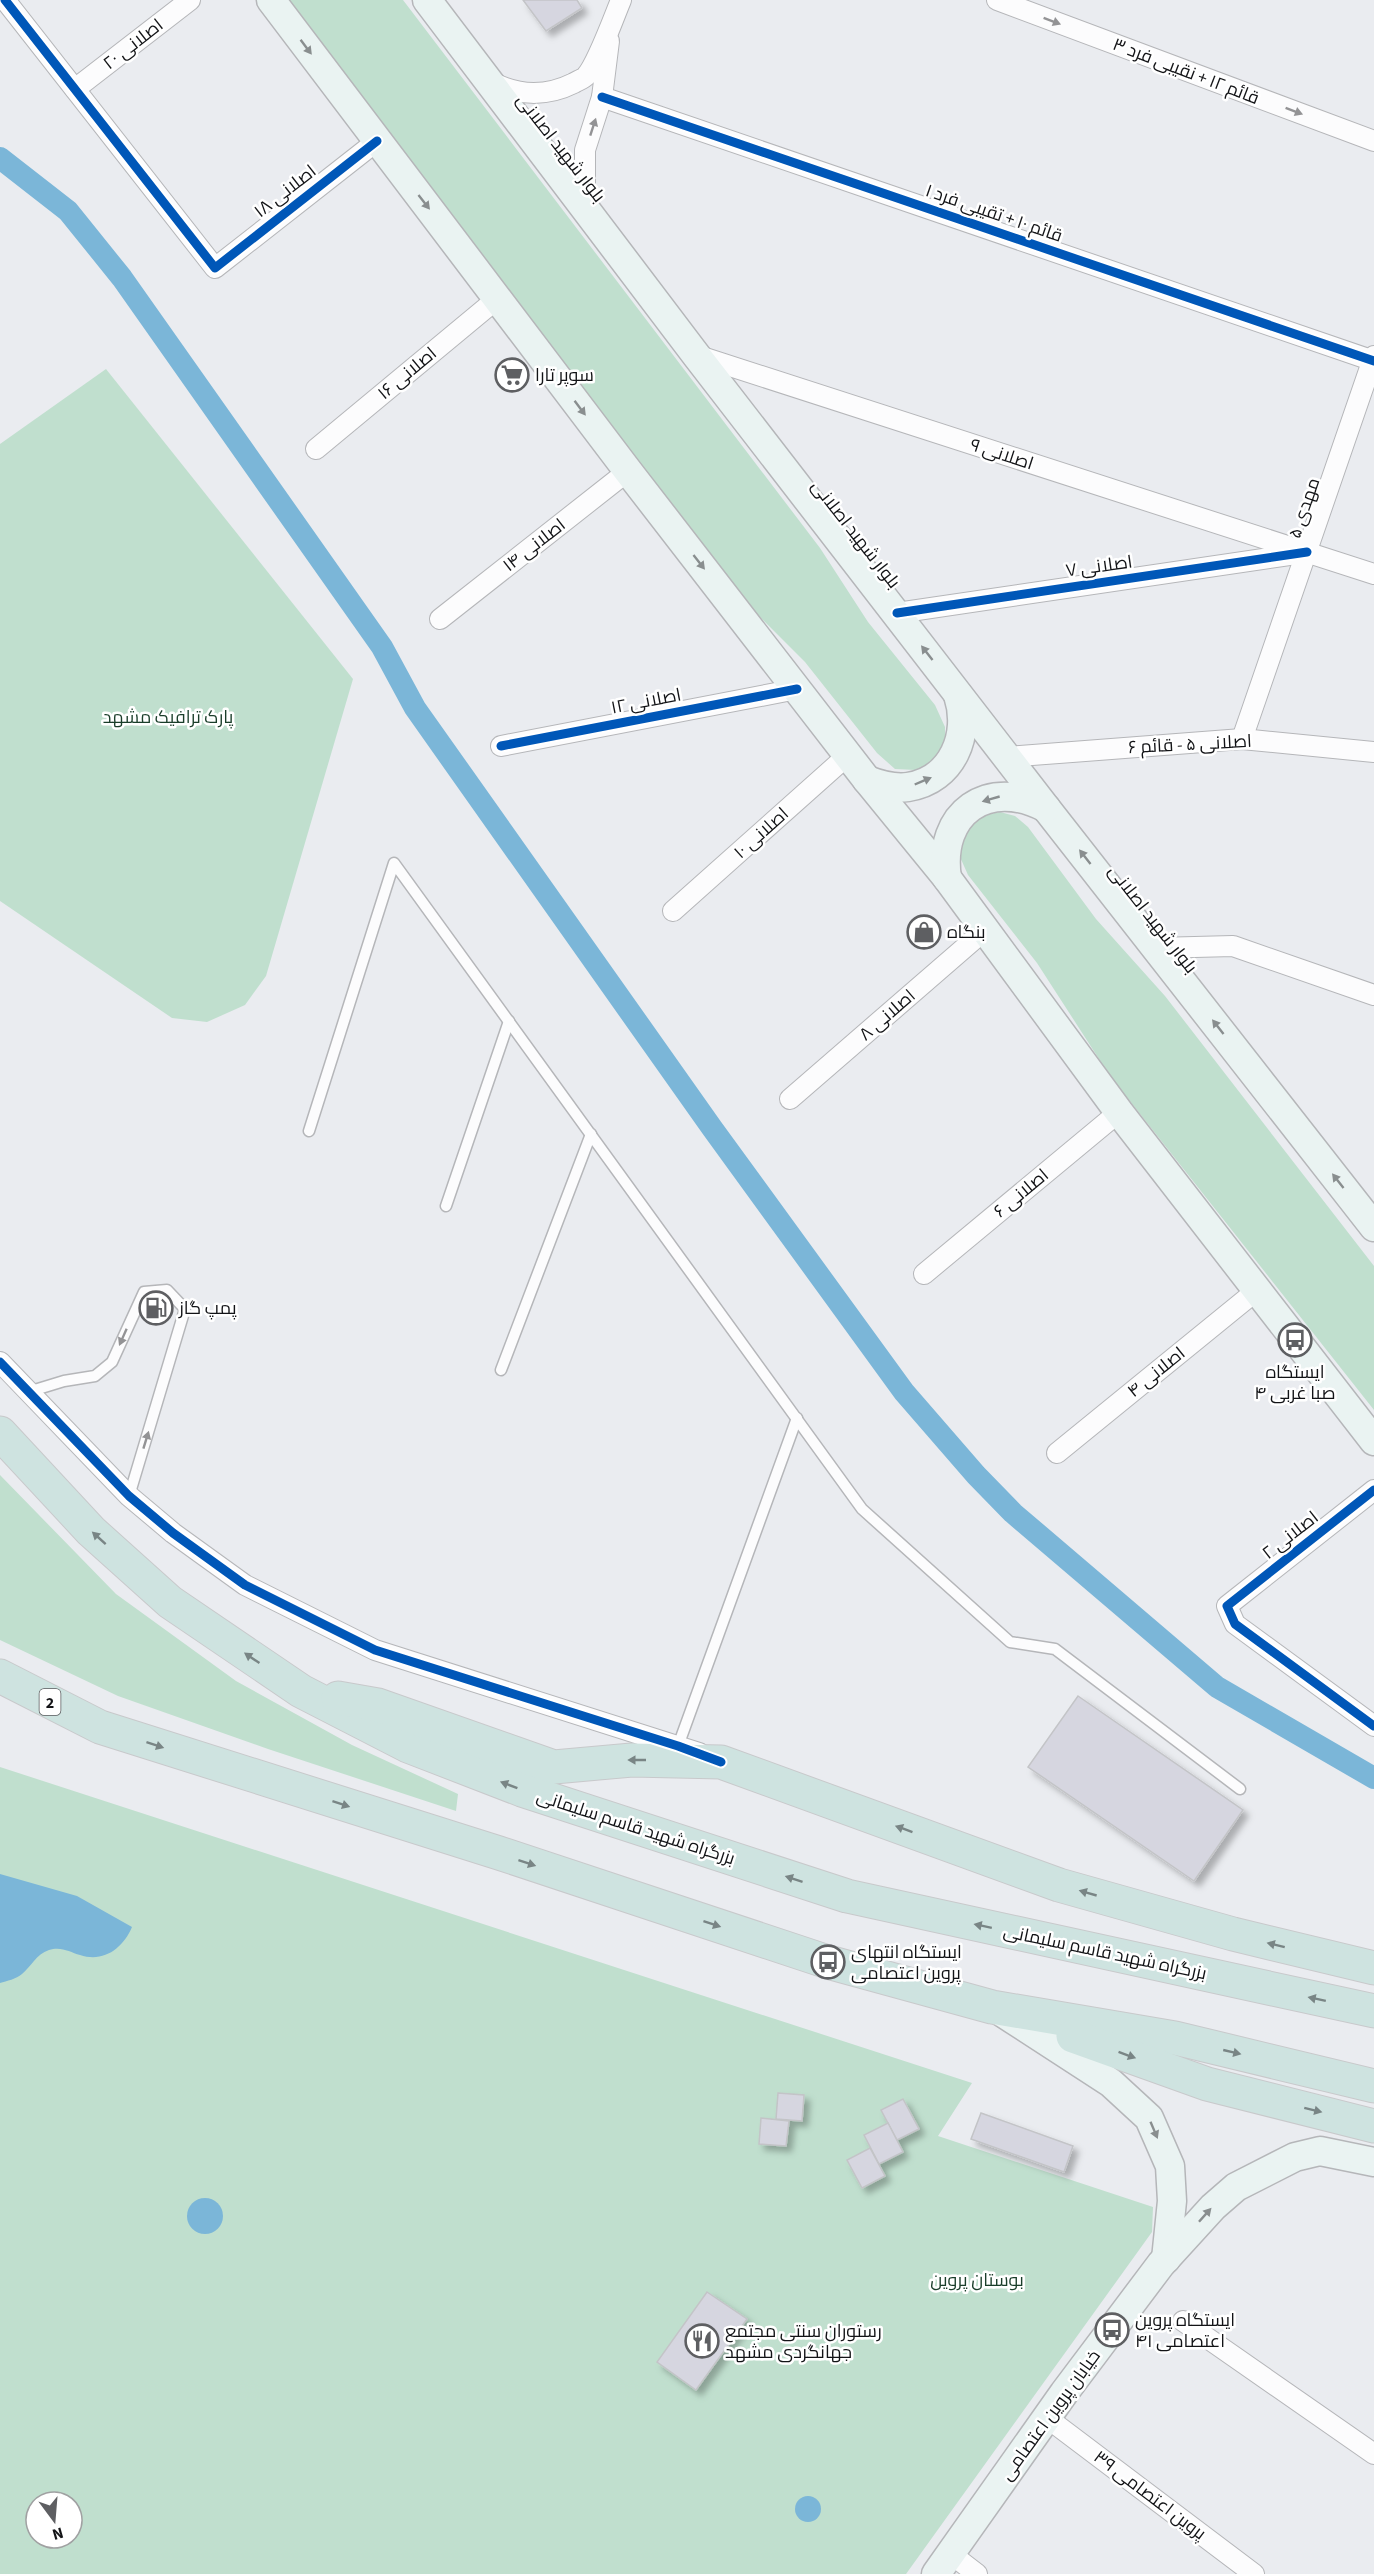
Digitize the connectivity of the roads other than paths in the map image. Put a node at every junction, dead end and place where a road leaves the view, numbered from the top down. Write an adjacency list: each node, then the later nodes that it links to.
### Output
1 (5, 0): 9 (street)
2 (190, 0): 9 (street, اصلانی ۲۰)
3 (271, 0): 11 (main road, one-way to 11)
4 (427, 0): 8 (main road, بلوار شهید اصلانی)
5 (621, 0): 7 (street)
6 (997, 0): 12 (street, قائم ۱۲ + نقیبی فرد ۳, one-way to 12)
7 (610, 30): 8 (street); 10 (street)
8 (487, 78): 13 (main road, بلوار شهید اصلانی)
9 (75, 89): 11 (street, اصلانی ۱۸)
10 (602, 97): 13 (street, one-way to 10); 16 (street, قائم ۱۰ + تقیبی فرد ۱)
11 (376, 141): 14 (main road, one-way to 14)
12 (1374, 141)
13 (585, 206): 15 (main road, بلوار شهید اصلانی)
14 (498, 298): 17 (street, اصلانی ۱۶); 18 (main road, one-way to 18)
15 (696, 355): 19 (street, اصلانی ۹); 21 (main road, بلوار شهید اصلانی)
16 (1374, 359): 19 (street, مهدی ۵)
17 (316, 449)
18 (628, 471): 22 (street, اصلانی ۱۴); 23 (main road, one-way to 23)
19 (1307, 552): 20 (street, اصلانی ۹); 21 (street, اصلانی ۷); 25 (street, مهدی ۵)
20 (1374, 574)
21 (897, 613): 24 (main road, بلوار شهید اصلانی, one-way to 21)
22 (440, 619)
23 (797, 689): 26 (street, اصلانی ۱۲); 28 (main road)
24 (956, 690): 29 (main road, بلوار شهید اصلانی); 30 (main road, one-way to 24)
25 (1242, 739): 27 (street, اصلانی ۵ - قائم ۶); 29 (street, اصلانی ۵ - قائم ۶)
26 (501, 746)
27 (1374, 752)
28 (848, 755): 30 (main road); 33 (street, اصلانی ۱۰)
29 (1006, 757): 31 (main road, بلوار شهید اصلانی)
30 (867, 780): 32 (main road)
31 (1046, 808): 32 (main road, one-way to 32); 35 (main road, بلوار شهید اصلانی, one-way to 31)
32 (946, 878): 34 (main road)
33 (673, 910)
34 (985, 930): 38 (street, اصلانی ۸); 39 (main road)
35 (1156, 948): 36 (street); 43 (main road, بلوار شهید اصلانی, one-way to 35)
36 (1374, 995)
37 (509, 1022): 40 (lane); 41 (lane); 42 (lane)
38 (790, 1099)
39 (1119, 1112): 44 (street, اصلانی ۶); 45 (main road)
40 (309, 1131)
41 (591, 1134): 47 (lane); 49 (lane)
42 (446, 1206)
43 (1374, 1227)
44 (924, 1274)
45 (1256, 1291): 51 (main road); 52 (street, اصلانی ۴)
46 (0, 1362): 48 (street)
47 (501, 1370)
48 (28, 1392): 54 (street); 54 (lane, one-way to 48)
49 (797, 1418): 60 (lane); 62 (lane)
50 (0, 1433): 56 (highway, بزرگراه شهید قاسم سلیمانی, one-way to 50)
51 (1374, 1441)
52 (1057, 1453)
53 (1374, 1491): 58 (street, اصلانی ۲)
54 (129, 1496): 60 (street)
55 (0, 1676): 59 (highway, 2)
56 (301, 1691): 61 (highway, one-way to 56); 65 (highway, بزرگراه شهید قاسم سلیمانی, one-way to 56)
57 (0, 1697): 59 (highway)
58 (1374, 1726)
59 (99, 1727): 64 (highway, one-way to 64)
60 (678, 1746): 61 (street)
61 (721, 1762): 63 (highway, one-way to 61)
62 (1240, 1789)
63 (1374, 1968)
64 (993, 2007): 66 (highway, one-way to 66); 67 (highway, one-way to 67); 69 (main road, one-way to 69)
65 (1374, 2011)
66 (1374, 2085)
67 (1374, 2126)
68 (1374, 2162): 69 (main road, خیابان پروین اعتصامی, one-way to 68)
69 (1166, 2259): 71 (main road, خیابان پروین اعتصامی)
70 (1183, 2321): 72 (street)
71 (1046, 2417): 73 (main road, خیابان پروین اعتصامی); 75 (street, پروین اعتصامی ۳۹)
72 (1374, 2454)
73 (944, 2564): 74 (street)
74 (977, 2574)
75 (1254, 2574)

